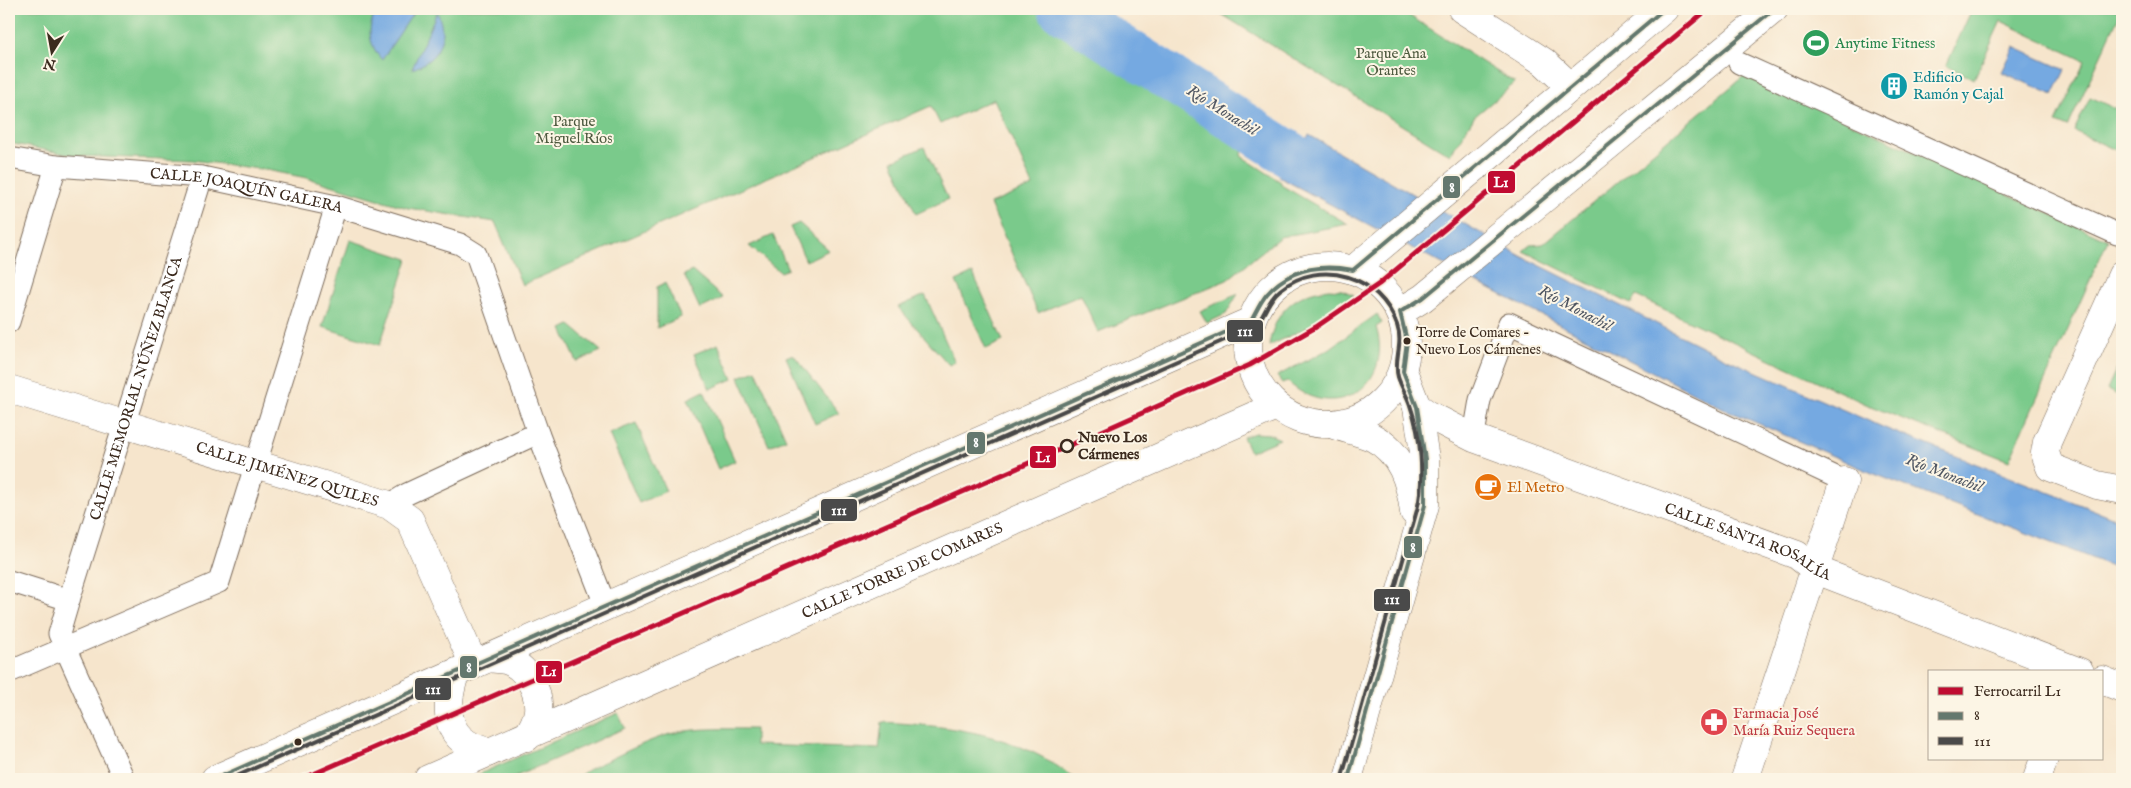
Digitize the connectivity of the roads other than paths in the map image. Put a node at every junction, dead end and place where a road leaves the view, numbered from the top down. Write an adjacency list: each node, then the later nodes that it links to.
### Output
1 (1462, 9): 5 (main road)
2 (1664, 9): 5 (main road)
3 (1774, 9): 13 (main road)
4 (1738, 63): 10 (street)
5 (1571, 87): 11 (main road)
6 (9, 158): 7 (street, CALLE JOAQUÍN GALERA)
7 (56, 166): 8 (street, CALLE JOAQUÍN GALERA); 15 (street)
8 (202, 177): 9 (street, CALLE JOAQUÍN GALERA); 21 (street, CALLE MEMORIAL NÚÑEZ BLANCA)
9 (336, 206): 23 (street, CALLE JOAQUÍN GALERA); 24 (street)
10 (2116, 234)
11 (1353, 270): 13 (main road); 14 (main road)
12 (2122, 275): 26 (main road)
13 (1400, 312): 16 (main road)
14 (1251, 321): 18 (main road); 32 (main road)
15 (9, 322)
16 (1403, 370): 19 (main road); 20 (main road)
17 (9, 389): 21 (main road, CALLE JIMÉNEZ QUILES)
18 (1276, 406): 20 (main road); 39 (main road, CALLE TORRE DE COMARES)
19 (1417, 407): 28 (main road); 29 (main road, CALLE SANTA ROSALÍA)
20 (1334, 425): 28 (main road)
21 (125, 426): 24 (main road, CALLE JIMÉNEZ QUILES); 31 (street, CALLE MEMORIAL NÚÑEZ BLANCA)
22 (1475, 429): 25 (street)
23 (538, 433): 27 (street); 32 (street)
24 (256, 466): 27 (main road, CALLE JIMÉNEZ QUILES); 33 (street)
25 (1844, 481): 29 (main road)
26 (2122, 490)
27 (389, 505): 34 (main road, CALLE JIMÉNEZ QUILES)
28 (1418, 534): 45 (main road)
29 (1816, 570): 35 (main road, CALLE SANTA ROSALÍA); 46 (main road)
30 (9, 581): 31 (street)
31 (69, 600): 33 (street, CALLE MEMORIAL NÚÑEZ BLANCA)
32 (606, 607): 34 (main road)
33 (64, 647): 36 (street); 42 (street, CALLE MEMORIAL NÚÑEZ BLANCA)
34 (473, 666): 39 (main road); 40 (main road); 43 (main road)
35 (2073, 670)
36 (9, 672)
37 (2104, 681): 38 (main road)
38 (2122, 688)
39 (528, 737): 40 (main road)
40 (489, 752): 44 (main road)
41 (2044, 760): 47 (main road)
42 (124, 779)
43 (214, 779)
44 (428, 779)
45 (1348, 779)
46 (1745, 779)
47 (2037, 779)

